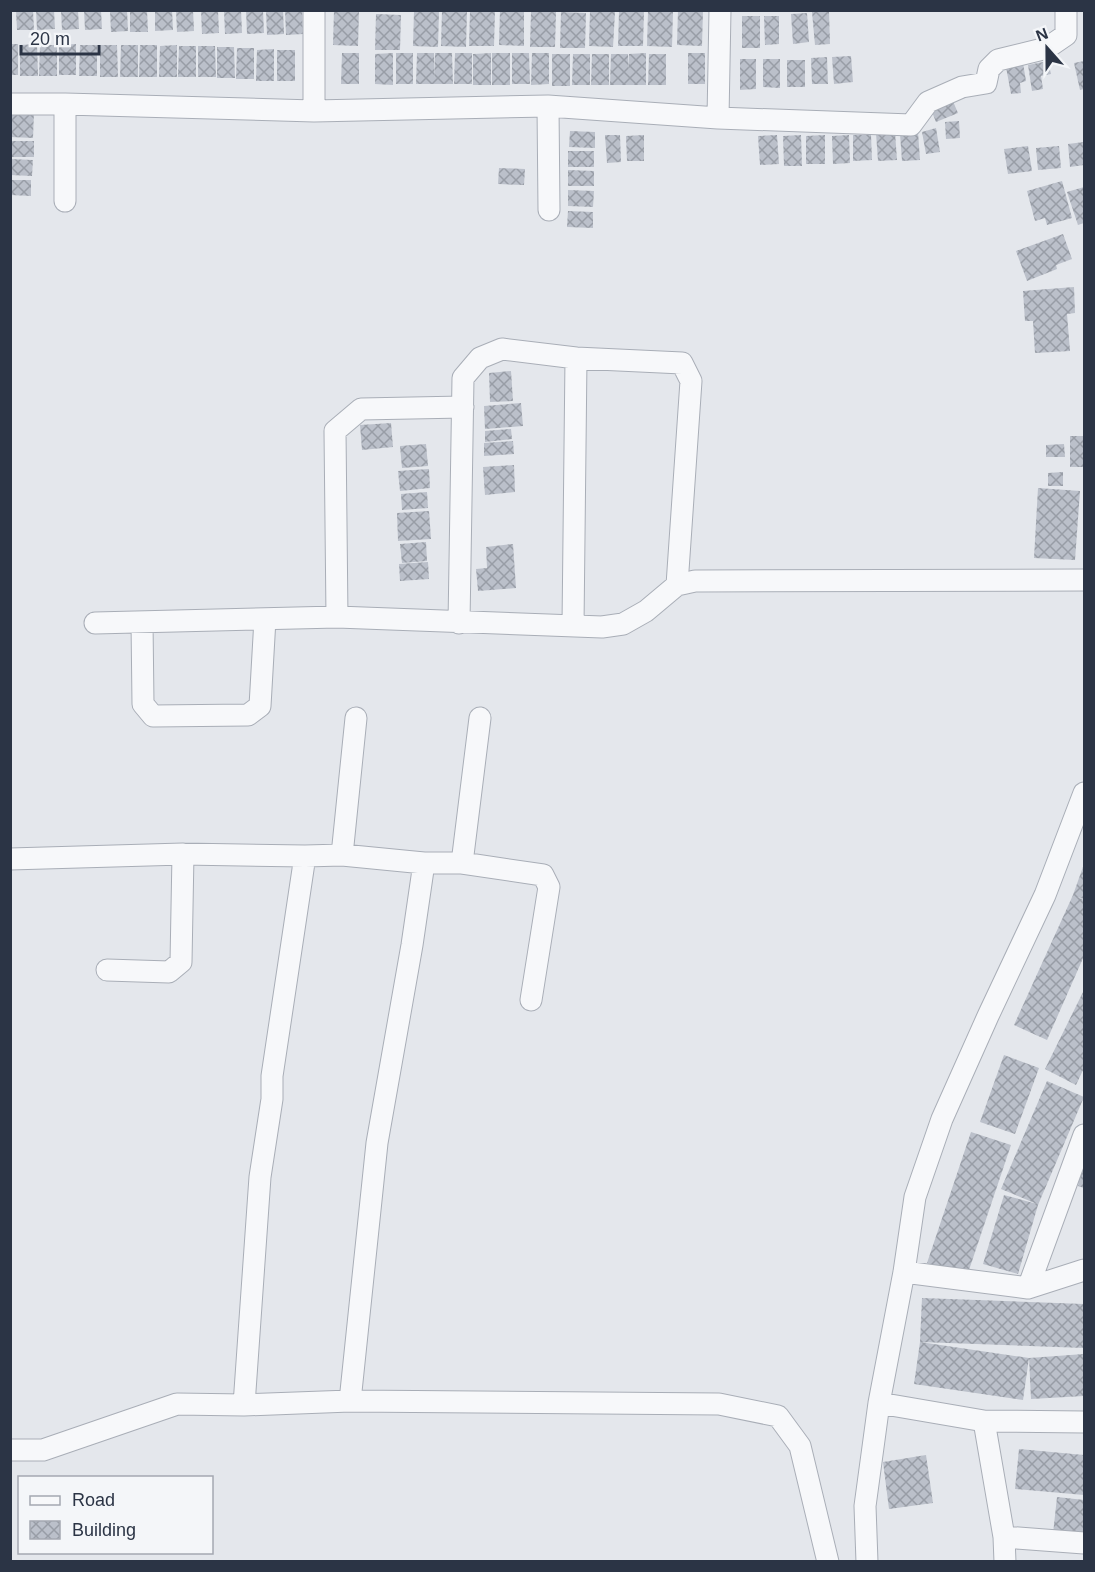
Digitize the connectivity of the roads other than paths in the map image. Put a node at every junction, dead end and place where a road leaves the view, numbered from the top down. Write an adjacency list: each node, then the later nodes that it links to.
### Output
1 (314, 10): 7 (street)
2 (720, 10): 8 (street)
3 (1066, 10): 8 (street)
4 (10, 104): 5 (street)
5 (65, 104): 7 (street); 9 (street)
6 (548, 106): 7 (street); 8 (street); 10 (street)
7 (314, 111)
8 (718, 118)
9 (65, 201)
10 (549, 210)
11 (576, 358): 12 (street); 14 (street); 20 (street)
12 (463, 407): 15 (street); 19 (street)
13 (1084, 580): 14 (street)
14 (677, 585): 20 (street)
15 (337, 617): 16 (street); 19 (street)
16 (265, 619): 18 (street); 18 (street)
17 (95, 622): 18 (street)
18 (142, 622)
19 (459, 623): 20 (street)
20 (573, 626)
21 (356, 718): 25 (street)
22 (480, 718): 29 (street)
23 (1084, 793): 34 (street)
24 (183, 854): 26 (street); 27 (street); 30 (street)
25 (342, 855): 26 (street); 28 (street)
26 (305, 856): 38 (street)
27 (10, 859)
28 (424, 862): 29 (street); 36 (street)
29 (462, 863): 31 (street)
30 (107, 970)
31 (531, 1000)
32 (1084, 1135): 35 (street)
33 (1084, 1270): 35 (street)
34 (904, 1272): 35 (street); 37 (street)
35 (1028, 1288)
36 (350, 1401): 38 (street); 44 (street)
37 (879, 1402): 39 (street); 45 (street)
38 (244, 1405): 41 (street)
39 (984, 1421): 40 (street); 42 (street)
40 (1084, 1422)
41 (10, 1450)
42 (1004, 1537): 43 (street); 46 (street)
43 (1084, 1543)
44 (828, 1562)
45 (867, 1562)
46 (1005, 1562)

